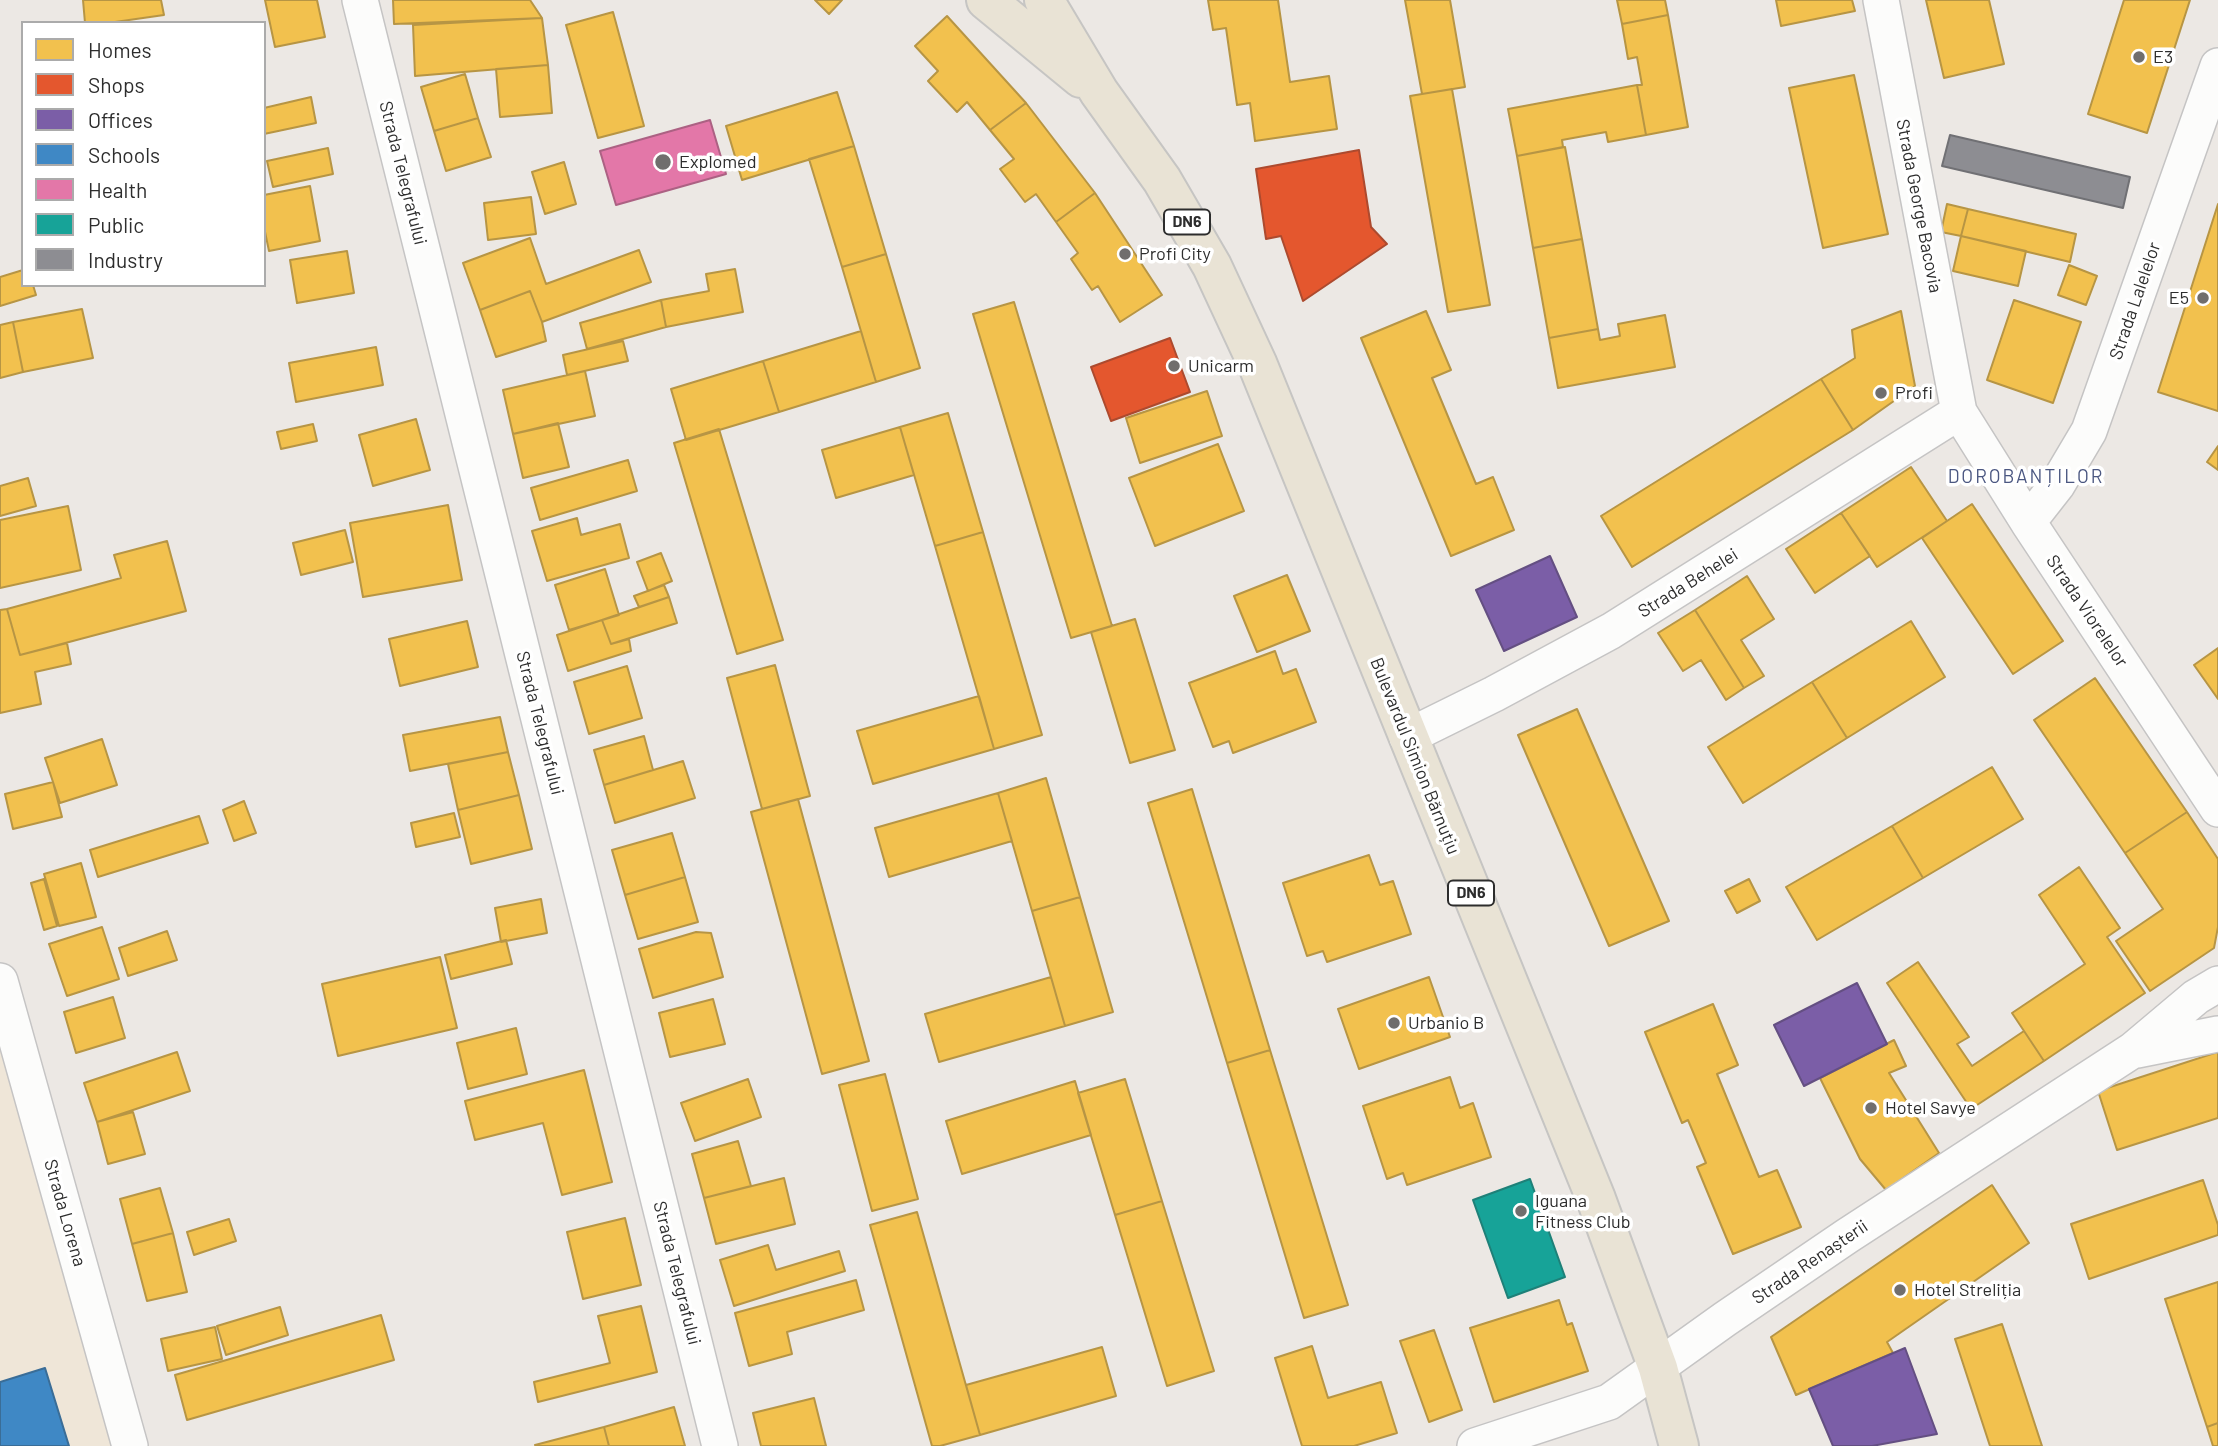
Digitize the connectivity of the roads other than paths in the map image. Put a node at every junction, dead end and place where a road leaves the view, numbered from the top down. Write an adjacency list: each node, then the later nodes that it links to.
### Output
1 (360, 0): 17 (street, Strada Telegrafului)
2 (986, 0): 6 (main road, Bulevardul Simion Bărnuțiu / DN6)
3 (1044, 0): 6 (main road, Bulevardul Simion Bărnuțiu / DN6)
4 (1881, 0): 7 (street, Strada George Bacovia)
5 (2218, 66): 8 (street, Strada Lalelelor)
6 (1099, 92): 9 (main road, Bulevardul Simion Bărnuțiu / DN6)
7 (1959, 412): 8 (street, Strada Viorelelor); 9 (street, Strada Behelei)
8 (2028, 522): 10 (street, Strada Viorelelor)
9 (1407, 737): 15 (main road, Bulevardul Simion Bărnuțiu / DN6)
10 (2218, 809)
11 (0, 981): 16 (street, Strada Lorena)
12 (2218, 984): 14 (street, Strada Renașterii)
13 (2218, 1034): 14 (street, Strada Renașterii)
14 (2133, 1051): 15 (street, Strada Renașterii)
15 (1658, 1368): 18 (street, Strada Renașterii); 19 (main road, Bulevardul Simion Bărnuțiu / DN6)
16 (130, 1446)
17 (720, 1446)
18 (1475, 1446)
19 (1679, 1446)

